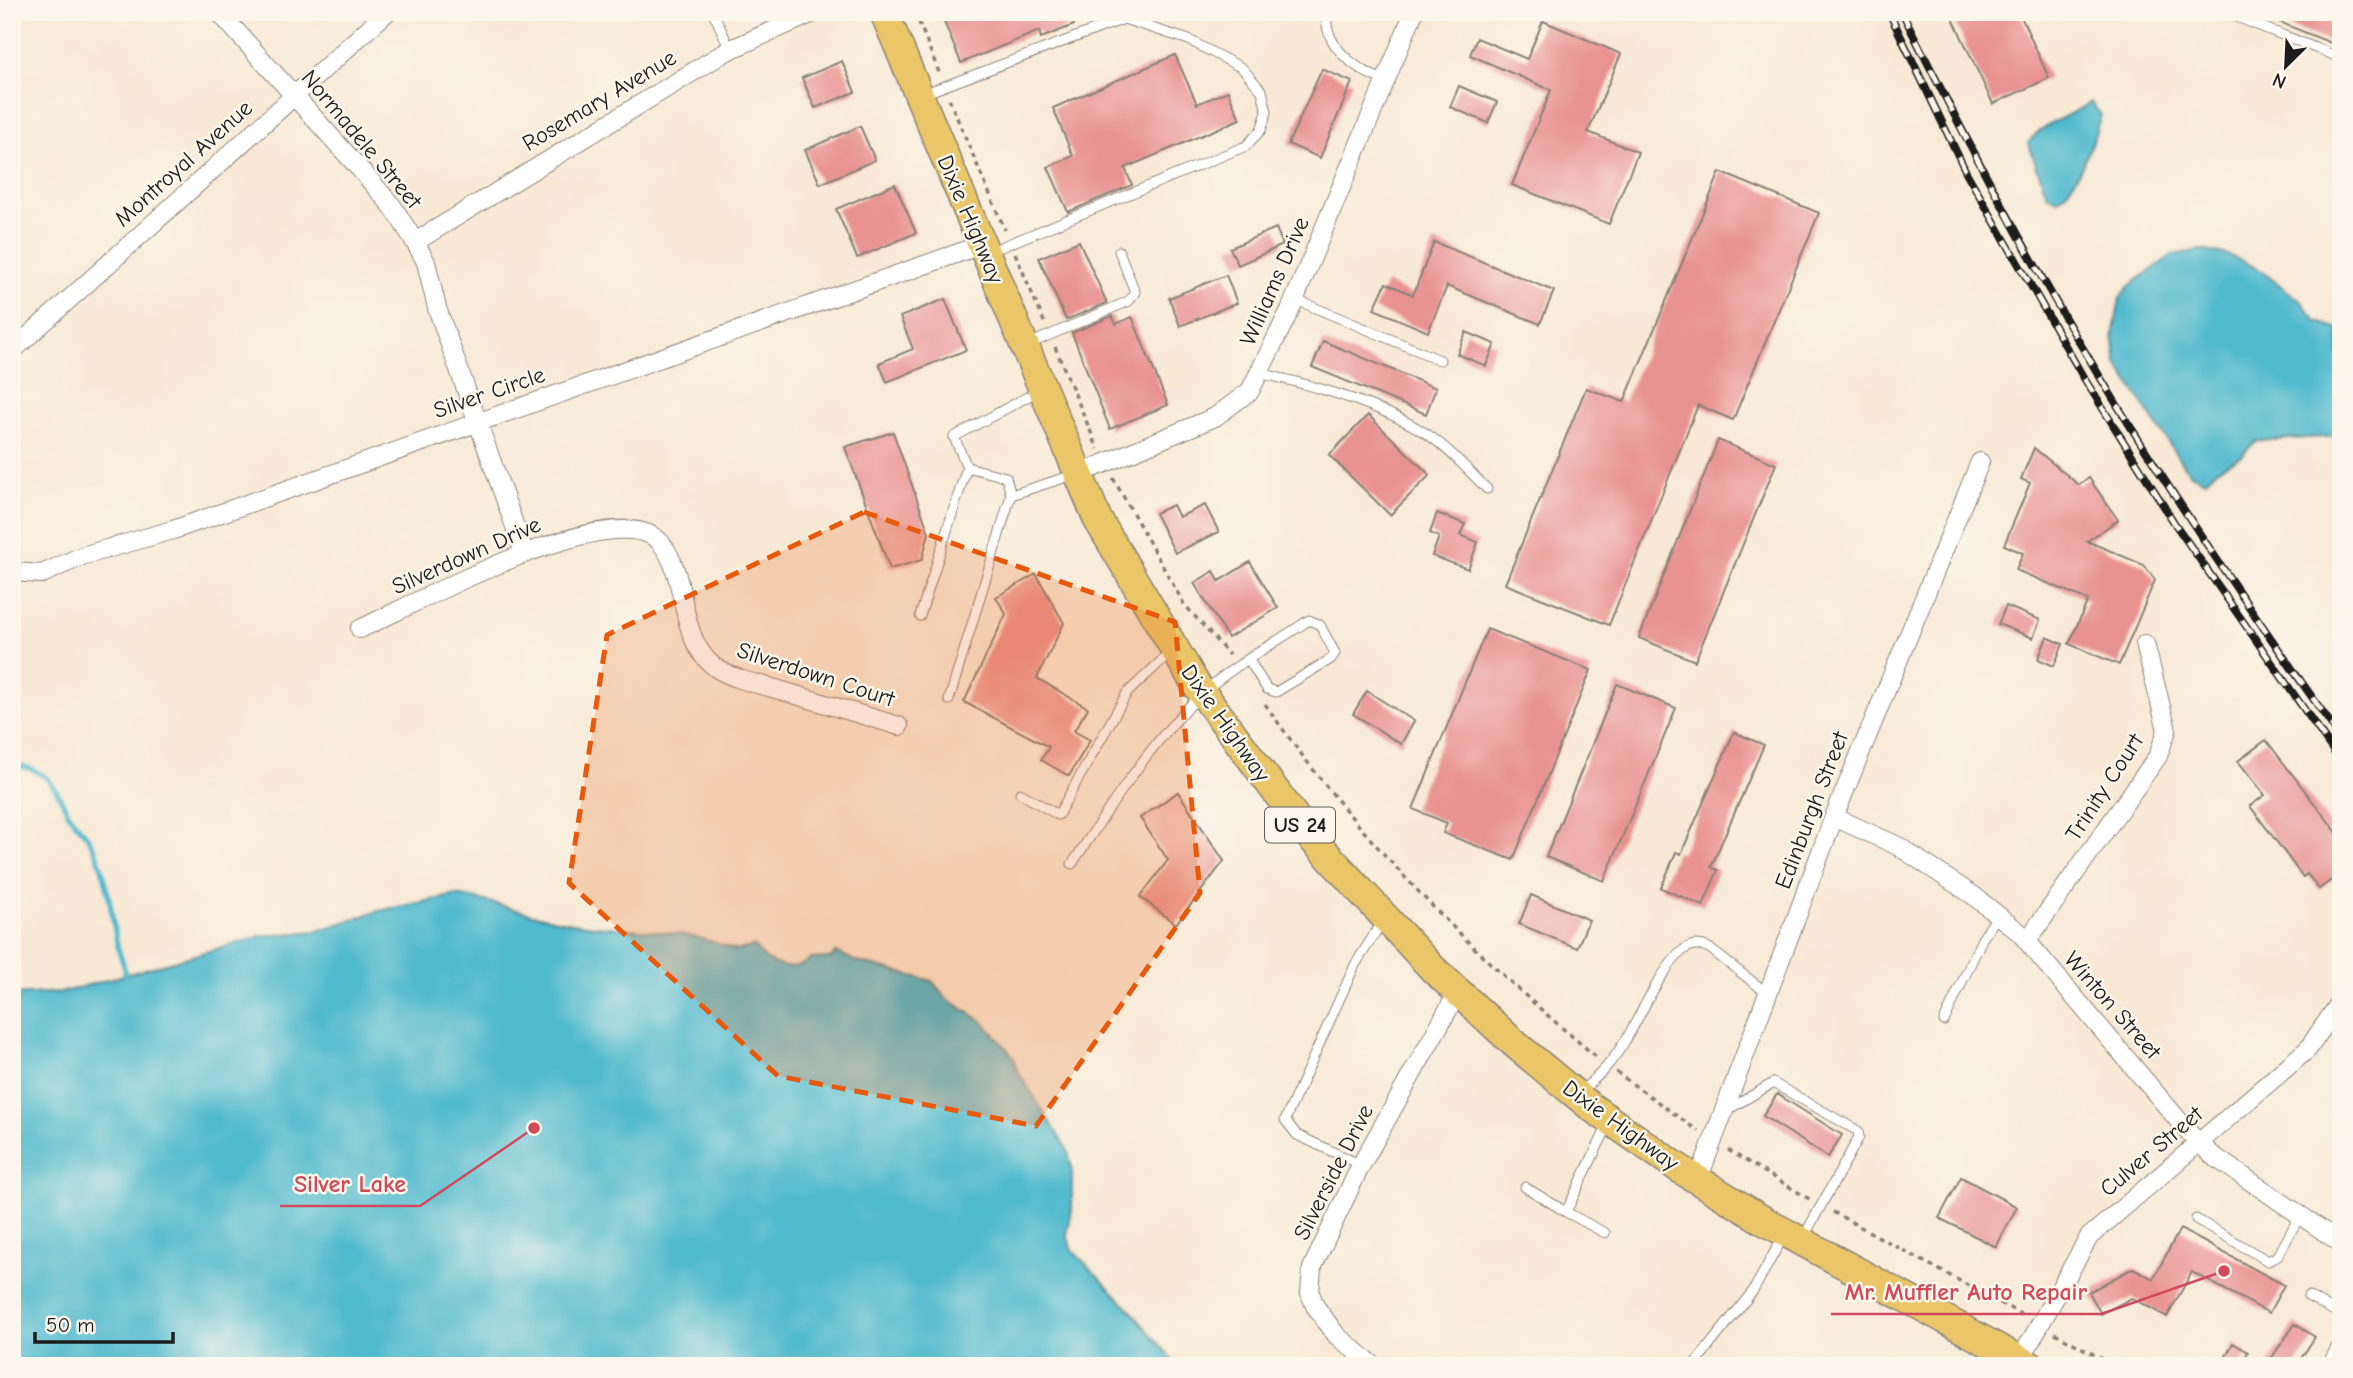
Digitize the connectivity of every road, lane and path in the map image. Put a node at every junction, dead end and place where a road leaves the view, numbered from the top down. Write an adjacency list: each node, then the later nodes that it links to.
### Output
1 (219, 12): 14 (street, Normadele Street)
2 (387, 12): 14 (street, Montroyal Avenue)
3 (713, 12): 10 (lane)
4 (816, 12): 10 (street, Rosemary Avenue)
5 (915, 12): 13 (path)
6 (1327, 12): 12 (lane)
7 (1414, 12): 12 (street, Williams Drive)
8 (2224, 12): 11 (lane)
9 (889, 14): 15 (main road, Dixie Highway / US 24)
10 (730, 49): 16 (street, Rosemary Avenue)
11 (2341, 58)
12 (1386, 81): 19 (street, Williams Drive)
13 (945, 87): 15 (lane); 17 (path); 17 (lane)
14 (294, 96): 16 (street, Normadele Street); 22 (street, Montroyal Avenue)
15 (918, 96): 17 (main road, Dixie Highway / US 24)
16 (415, 242): 26 (street, Normadele Street)
17 (992, 247): 20 (path); 21 (main road, Dixie Highway / US 24); 26 (street, Silver Circle)
18 (1119, 251): 20 (lane)
19 (1294, 299): 23 (lane); 24 (street, Williams Drive)
20 (1050, 335): 21 (lane); 27 (path)
21 (1024, 346): 25 (main road, Dixie Highway / US 24)
22 (12, 351)
23 (1440, 360)
24 (1259, 373): 30 (street, Williams Drive); 32 (lane)
25 (1042, 388): 29 (lane); 30 (main road, Dixie Highway / US 24)
26 (480, 422): 34 (street, Normadele Street); 36 (street, Silver Circle)
27 (1094, 440)
28 (1980, 462): 48 (street, Edinburgh Street)
29 (967, 467): 33 (lane); 37 (lane)
30 (1079, 474): 33 (lane); 40 (main road, Dixie Highway / US 24)
31 (1118, 489): 42 (path)
32 (1487, 489)
33 (1011, 495): 45 (lane)
34 (524, 552): 35 (street, Silverdown Drive); 38 (street, Silverdown Drive)
35 (667, 555): 46 (street, Silverdown Court)
36 (12, 572)
37 (920, 616)
38 (360, 629)
39 (2145, 643): 52 (street, Trinity Court)
40 (1174, 649): 43 (main road, Dixie Highway / US 24); 47 (lane)
41 (1249, 660): 41 (lane); 42 (lane)
42 (1238, 665): 43 (lane)
43 (1202, 694): 49 (lane); 51 (main road, Dixie Highway / US 24)
44 (1258, 694): 57 (path)
45 (949, 700)
46 (899, 726)
47 (1020, 793)
48 (1834, 817): 50 (street, Winton Street); 54 (street, Edinburgh Street)
49 (1072, 864)
50 (1998, 915): 52 (street, Winton Street); 56 (lane)
51 (1384, 917): 53 (main road, Dixie Highway / US 24); 63 (lane)
52 (2027, 942): 62 (street, Winton Street)
53 (1458, 992): 58 (main road, Dixie Highway / US 24); 63 (street, Silverside Drive)
54 (1767, 992): 57 (lane); 59 (street, Edinburgh Street)
55 (2341, 1001): 62 (street, Culver Street)
56 (1944, 1021)
57 (1608, 1066): 58 (lane); 61 (path)
58 (1576, 1095): 60 (main road, Dixie Highway / US 24)
59 (1722, 1114): 61 (street, Edinburgh Street); 66 (lane)
60 (1610, 1120): 64 (main road, Dixie Highway / US 24); 67 (lane)
61 (1713, 1141): 64 (street, Edinburgh Street); 66 (path)
62 (2198, 1142): 68 (street, Winton Street); 75 (street, Culver Street)
63 (1362, 1165): 78 (street, Silverside Drive)
64 (1698, 1180): 71 (main road, Dixie Highway / US 24)
65 (1525, 1187): 67 (lane)
66 (1821, 1206): 71 (lane); 75 (path)
67 (1566, 1212): 70 (lane)
68 (2300, 1215): 69 (lane); 72 (street, Winton Street)
69 (2196, 1219)
70 (1605, 1233)
71 (1793, 1237): 77 (main road, Dixie Highway / US 24); 79 (lane)
72 (2341, 1243)
73 (2308, 1296): 74 (lane)
74 (2341, 1315)
75 (2039, 1324): 77 (street, Culver Street); 80 (path)
76 (2341, 1338): 81 (lane)
77 (2026, 1363)
78 (1374, 1366)
79 (1693, 1366)
80 (2115, 1366)
81 (2326, 1366)

